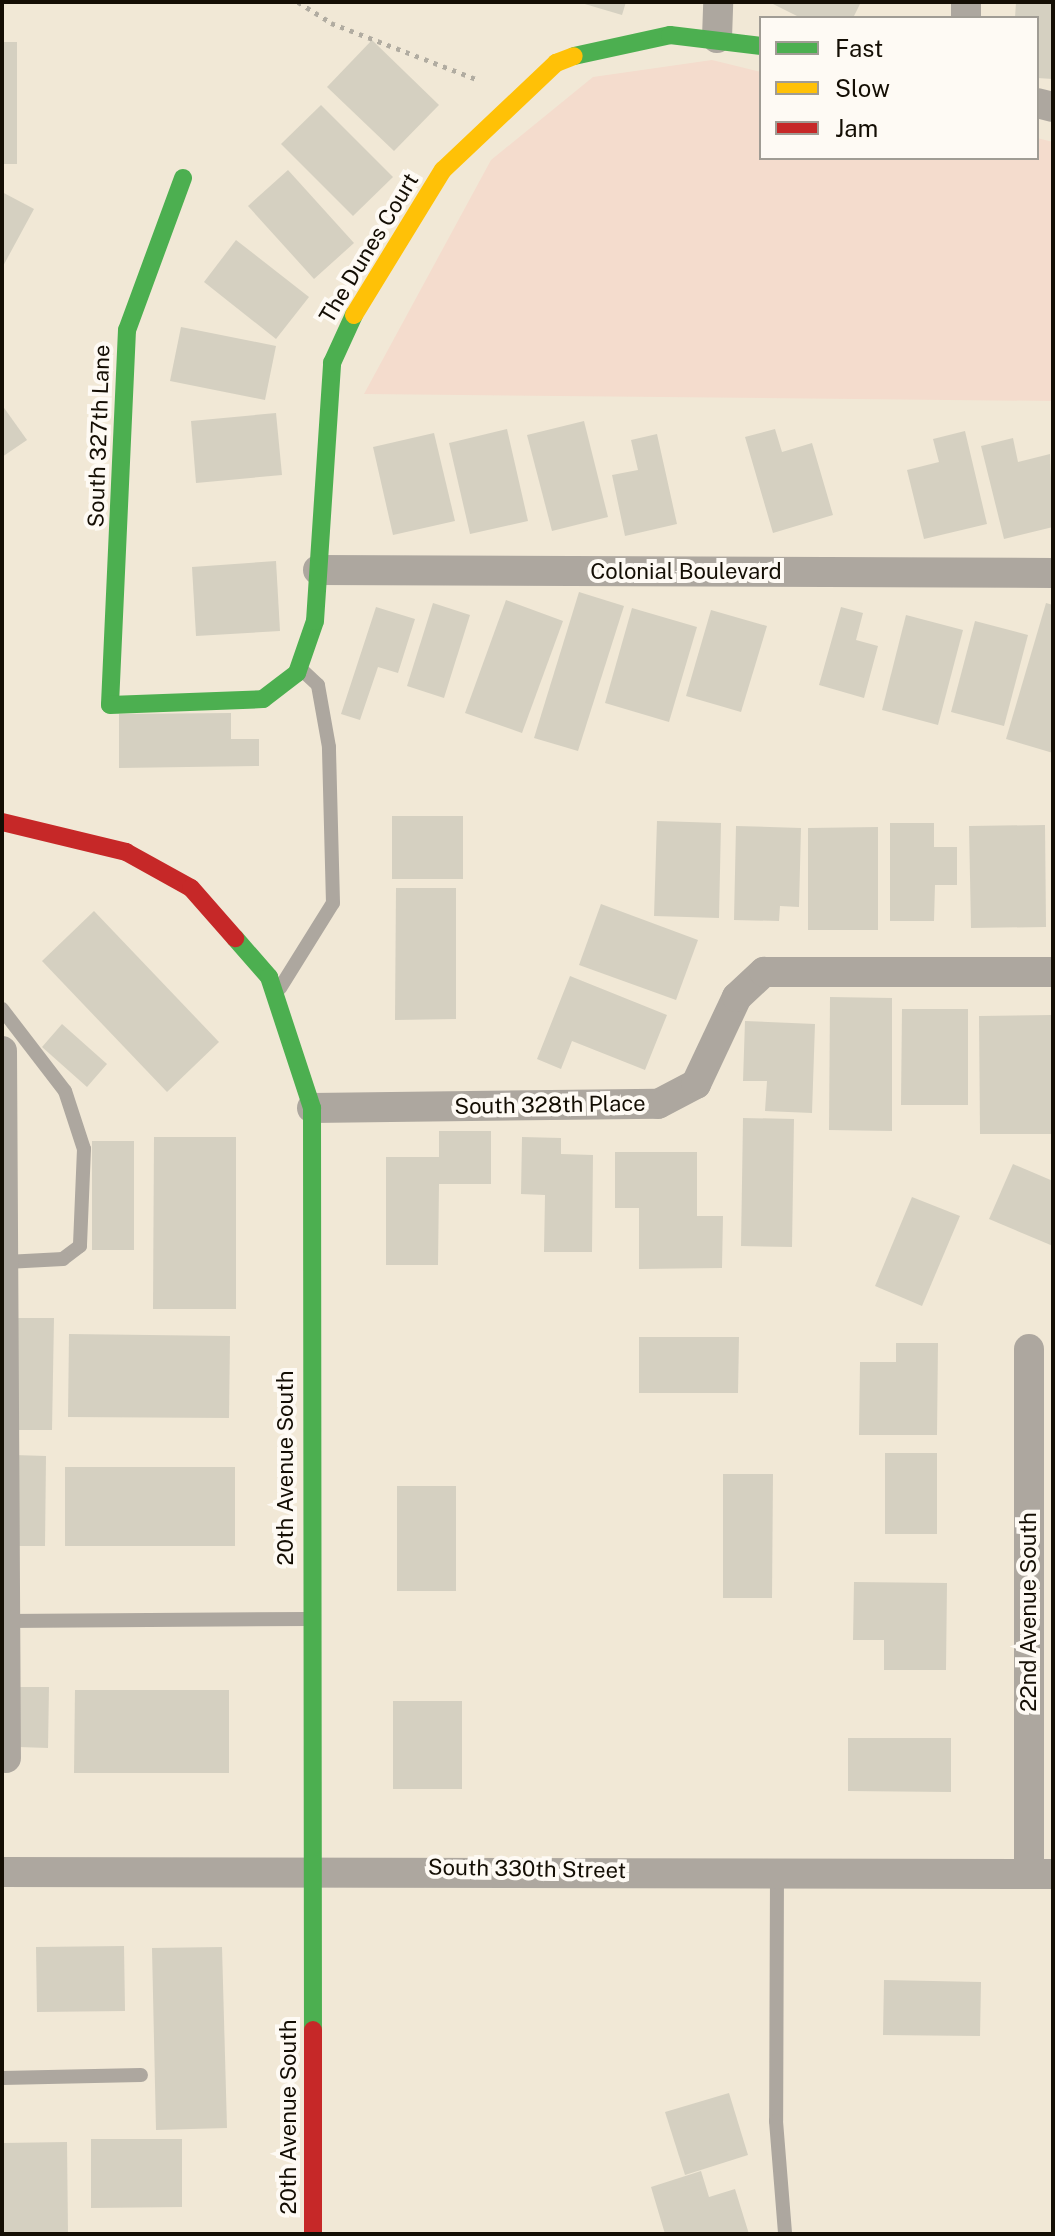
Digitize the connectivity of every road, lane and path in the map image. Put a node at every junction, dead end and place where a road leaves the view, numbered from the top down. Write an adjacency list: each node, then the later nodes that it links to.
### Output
1 (298, 2): 5 (path)
2 (718, 2): 3 (street)
3 (717, 38): 4 (street, The Dunes Court); 5 (street, The Dunes Court)
4 (759, 46)
5 (518, 93): 7 (street, The Dunes Court)
6 (183, 178): 10 (street, South 327th Lane)
7 (318, 570): 8 (street, Colonial Boulevard); 9 (street, The Dunes Court)
8 (1053, 573)
9 (300, 667): 10 (street, The Dunes Court); 13 (lane)
10 (110, 705)
11 (2, 822): 13 (street, 20th Avenue South)
12 (1053, 972): 16 (street, South 328th Place)
13 (278, 992): 16 (street, 20th Avenue South)
14 (2, 1009): 17 (lane)
15 (2, 1051): 17 (street)
16 (312, 1108): 19 (street, 20th Avenue South)
17 (6, 1262): 20 (street)
18 (1029, 1349): 25 (street, 22nd Avenue South)
19 (309, 1619): 20 (lane); 22 (street, 20th Avenue South)
20 (6, 1621): 21 (street)
21 (6, 1758)
22 (313, 1867): 23 (street, South 330th Street); 24 (street, South 330th Street); 28 (street, 20th Avenue South)
23 (777, 1871): 25 (street, South 330th Street); 29 (lane)
24 (2, 1872)
25 (1041, 1874)
26 (141, 2075): 27 (lane)
27 (2, 2078)
28 (313, 2234)
29 (785, 2234)

